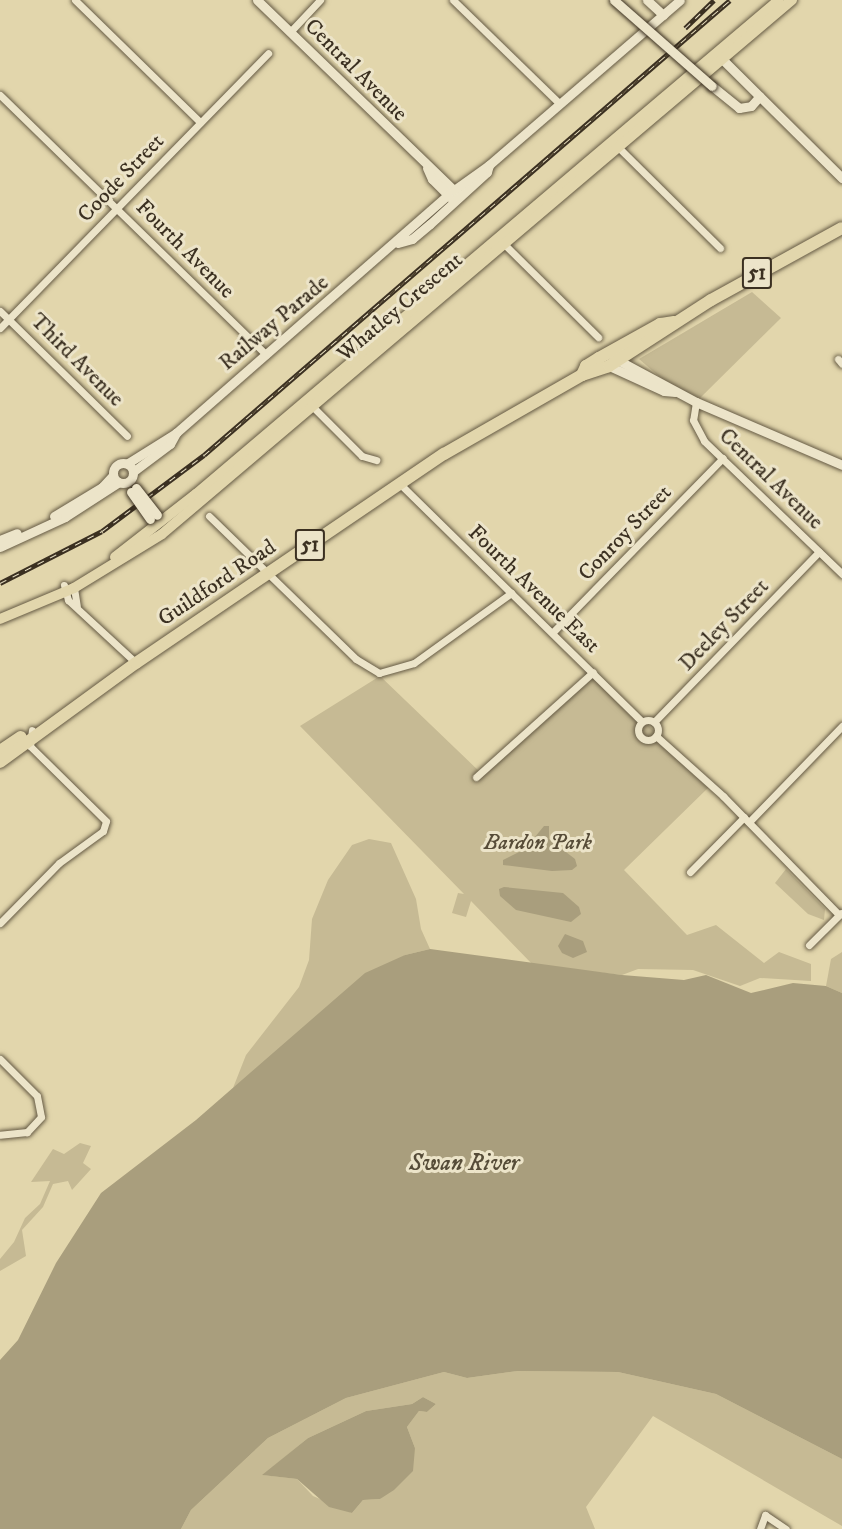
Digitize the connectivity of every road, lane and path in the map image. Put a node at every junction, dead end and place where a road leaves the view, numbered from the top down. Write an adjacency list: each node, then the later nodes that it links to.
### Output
1 (75, 0): 17 (street)
2 (257, 0): 11 (main road, Central Avenue)
3 (321, 0): 11 (street)
4 (453, 0): 16 (street)
5 (614, 0): 15 (main road, bridge)
6 (647, 0): 10 (main road)
7 (680, 0): 10 (main road, Railway Parade)
8 (779, 0): 13 (main road, Whatley Crescent)
9 (792, 0): 13 (main road, Whatley Crescent)
10 (663, 15): 16 (main road, Railway Parade)
11 (290, 32): 20 (main road, Central Avenue)
12 (268, 52): 17 (street, Coode Street)
13 (720, 57): 15 (main road); 18 (main road, Whatley Crescent)
14 (0, 95): 21 (street, Fourth Avenue)
15 (760, 96): 19 (main road)
16 (559, 103): 20 (main road, Railway Parade)
17 (200, 122): 21 (street, Coode Street)
18 (615, 144): 23 (main road, Whatley Crescent); 24 (street)
19 (842, 178)
20 (454, 196): 30 (main road, Railway Parade)
21 (118, 207): 26 (street, Coode Street); 30 (street, Fourth Avenue)
22 (842, 228): 27 (highway, Guildford Road / 51)
23 (501, 240): 29 (street); 33 (main road, Whatley Crescent)
24 (720, 248)
25 (0, 311): 26 (street, Third Avenue)
26 (9, 319): 28 (street, Coode Street); 34 (street, Third Avenue)
27 (674, 322): 31 (highway, Guildford Road / 51); 31 (highway, Guildford Road / 51)
28 (0, 328)
29 (598, 337)
30 (266, 355): 38 (main road, Railway Parade)
31 (609, 361): 32 (main road); 39 (highway, Guildford Road / 51)
32 (696, 402): 35 (street, Central Avenue); 37 (main road)
33 (309, 403): 36 (street); 41 (main road, Whatley Crescent)
34 (127, 436)
35 (723, 458): 44 (street, Central Avenue); 51 (street, Conroy Street)
36 (376, 460)
37 (842, 465)
38 (127, 479): 41 (main road, bridge); 42 (main road, Railway Parade)
39 (400, 484): 45 (highway, Guildford Road / 51); 48 (street, Fourth Avenue East)
40 (209, 516): 45 (street)
41 (159, 524): 47 (main road, Whatley Crescent)
42 (4, 537): 43 (main road, Railway Parade)
43 (0, 547)
44 (819, 552): 46 (street, Central Avenue); 55 (street, Deeley Street)
45 (267, 574): 48 (street); 52 (highway, Guildford Road / 51)
46 (842, 574)
47 (67, 589): 49 (street); 49 (street); 50 (main road, Whatley Crescent)
48 (511, 593): 51 (street, Fourth Avenue East)
49 (77, 606): 52 (street)
50 (0, 619)
51 (554, 632): 53 (street, Fourth Avenue East)
52 (136, 663): 57 (highway, Guildford Road / 51)
53 (594, 672): 54 (street, Fourth Avenue East); 60 (street)
54 (642, 722): 55 (street); 58 (street, Fourth Avenue East)
55 (654, 722): 58 (street)
56 (842, 726): 61 (street)
57 (30, 736): 59 (highway, Guildford Road / 51); 64 (street)
58 (656, 736): 61 (street)
59 (1, 754)
60 (476, 777)
61 (747, 819): 62 (street); 63 (street)
62 (690, 872)
63 (841, 914): 65 (street)
64 (0, 922)
65 (809, 945)
66 (0, 1059): 67 (street)
67 (0, 1135)
68 (760, 1529): 69 (street)
69 (786, 1529)

